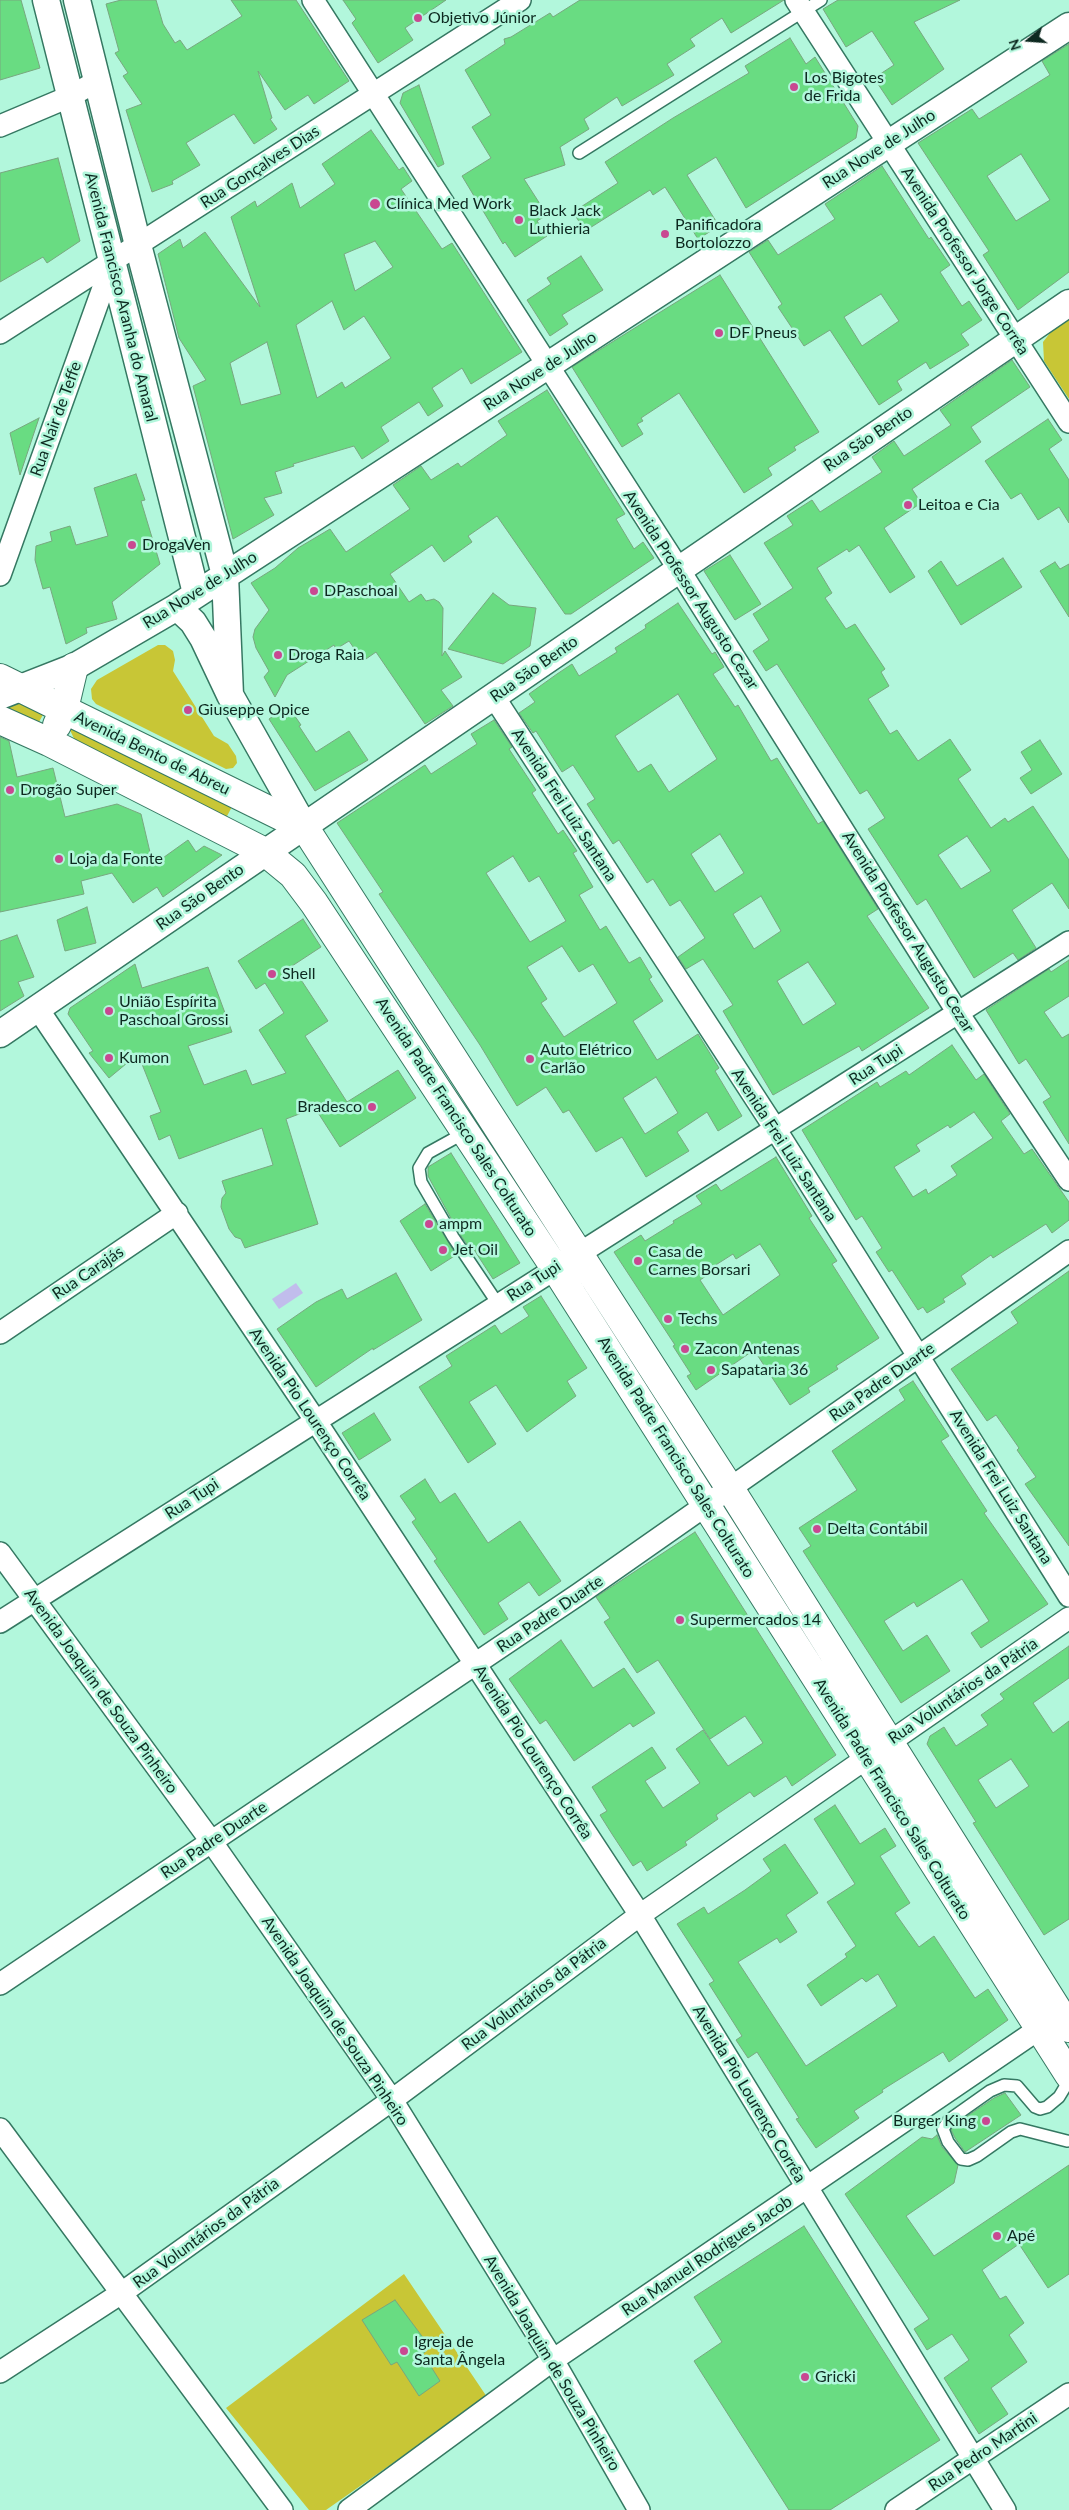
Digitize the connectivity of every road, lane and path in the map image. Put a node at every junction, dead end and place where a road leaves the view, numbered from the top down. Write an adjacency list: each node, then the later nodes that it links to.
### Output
1 (47, 0): 10 (street, Avenida Francisco Aranha do Amaral)
2 (77, 0): 8 (street, Avenida Francisco Aranha do Amaral)
3 (312, 0): 9 (street, Avenida Professor Augusto Cezar)
4 (520, 0): 9 (street, Rua Gonçalves Dias)
5 (821, 0): 6 (lane)
6 (799, 6): 12 (street, Avenida Professor Jorge Corrêa); 13 (lane)
7 (1069, 26): 12 (street, Rua Nove de Julho)
8 (97, 81): 10 (street); 14 (street, Avenida Francisco Aranha do Amaral)
9 (373, 94): 14 (street, Rua Gonçalves Dias); 19 (street, Avenida Professor Augusto Cezar)
10 (70, 96): 11 (street); 15 (street, Avenida Francisco Aranha do Amaral)
11 (0, 126)
12 (888, 144): 18 (street, Avenida Professor Jorge Corrêa); 19 (street, Rua Nove de Julho)
13 (579, 153)
14 (138, 245): 15 (street, Rua Gonçalves Dias); 23 (street, Avenida Francisco Aranha do Amaral)
15 (112, 263): 17 (street, Rua Gonçalves Dias); 22 (street, Rua Nair de Teffe); 24 (street, Avenida Francisco Aranha do Amaral)
16 (1069, 303): 18 (street, Rua São Bento)
17 (0, 333)
18 (1016, 339): 20 (street, Avenida Professor Jorge Corrêa); 21 (street, Rua São Bento)
19 (548, 367): 21 (street, Avenida Professor Augusto Cezar); 23 (street, Rua Nove de Julho)
20 (1069, 422)
21 (678, 568): 28 (street, Rua São Bento); 36 (street, Avenida Professor Augusto Cezar)
22 (0, 575)
23 (225, 575): 24 (street, Rua Nove de Julho); 27 (street, Avenida Francisco Aranha do Amaral)
24 (187, 600): 25 (street, Rua Nove de Julho); 27 (street)
25 (74, 667): 26 (street, Rua Nove de Julho); 29 (main road)
26 (7, 687): 29 (main road, Avenida Bento de Abreu)
27 (230, 695): 32 (street)
28 (494, 697): 32 (street, Rua São Bento); 38 (street, Avenida Frei Luiz Santana)
29 (64, 709): 31 (main road); 32 (main road, Avenida Bento de Abreu)
30 (0, 720): 31 (main road)
31 (49, 742): 33 (main road)
32 (305, 828): 33 (street, Rua São Bento); 43 (main road, Avenida Padre Francisco Sales Colturato)
33 (265, 852): 35 (street, Rua São Bento); 39 (main road, Avenida Padre Francisco Sales Colturato)
34 (1069, 942): 36 (street, Rua Tupi)
35 (38, 1009): 37 (street, Rua São Bento); 41 (street, Avenida Pio Lourenço Corrêa)
36 (958, 1012): 38 (street, Rua Tupi); 40 (street, Avenida Professor Augusto Cezar)
37 (0, 1034)
38 (776, 1130): 43 (street, Rua Tupi); 47 (street, Avenida Frei Luiz Santana)
39 (466, 1132): 44 (main road, Avenida Padre Francisco Sales Colturato); 45 (lane)
40 (1069, 1180)
41 (177, 1213): 46 (street, Rua Carajás); 48 (street, Avenida Pio Lourenço Corrêa)
42 (1069, 1251): 47 (street, Rua Padre Duarte)
43 (578, 1252): 44 (street, Rua Tupi); 49 (main road, Avenida Padre Francisco Sales Colturato)
44 (555, 1268): 45 (street, Rua Tupi); 50 (main road, Avenida Padre Francisco Sales Colturato)
45 (498, 1304): 48 (street, Rua Tupi)
46 (0, 1333)
47 (918, 1356): 49 (street, Rua Padre Duarte); 52 (street, Avenida Frei Luiz Santana)
48 (315, 1420): 53 (street, Rua Tupi); 56 (street, Avenida Pio Lourenço Corrêa)
49 (731, 1490): 50 (street, Rua Padre Duarte); 57 (main road, Avenida Padre Francisco Sales Colturato)
50 (707, 1506): 56 (street, Rua Padre Duarte); 58 (main road, Avenida Padre Francisco Sales Colturato)
51 (0, 1553): 53 (street, Avenida Joaquim de Souza Pinheiro)
52 (1069, 1596)
53 (34, 1601): 55 (street, Rua Tupi); 59 (street, Avenida Joaquim de Souza Pinheiro)
54 (1069, 1618): 57 (street, Rua Voluntários da Pátria)
55 (0, 1622)
56 (476, 1665): 59 (street, Rua Padre Duarte); 60 (street, Avenida Pio Lourenço Corrêa)
57 (889, 1742): 58 (street, Rua Voluntários da Pátria); 62 (main road, Avenida Padre Francisco Sales Colturato)
58 (867, 1758): 60 (street, Rua Voluntários da Pátria); 62 (main road, Avenida Padre Francisco Sales Colturato)
59 (211, 1841): 61 (street, Rua Padre Duarte); 64 (street, Avenida Joaquim de Souza Pinheiro)
60 (640, 1915): 64 (street, Rua Voluntários da Pátria); 67 (street, Avenida Pio Lourenço Corrêa)
61 (0, 1984)
62 (1059, 2020): 63 (main road, Avenida Padre Francisco Sales Colturato); 67 (street, Rua Manuel Rodrigues Jacob)
63 (1067, 2072): 66 (lane)
64 (392, 2100): 68 (street, Rua Voluntários da Pátria); 69 (street, Avenida Joaquim de Souza Pinheiro)
65 (0, 2129): 68 (street)
66 (1067, 2141)
67 (807, 2189): 69 (street, Rua Manuel Rodrigues Jacob); 72 (street, Avenida Pio Lourenço Corrêa)
68 (123, 2292): 70 (street, Rua Voluntários da Pátria); 73 (street)
69 (553, 2360): 74 (street, Rua Manuel Rodrigues Jacob); 75 (street, Avenida Joaquim de Souza Pinheiro)
70 (0, 2372)
71 (1069, 2394): 72 (street, Rua Pedro Martini)
72 (972, 2459): 76 (street, Rua Pedro Martini); 77 (street, Avenida Pio Lourenço Corrêa)
73 (282, 2510)
74 (349, 2510)
75 (639, 2510)
76 (896, 2510)
77 (1004, 2510)

